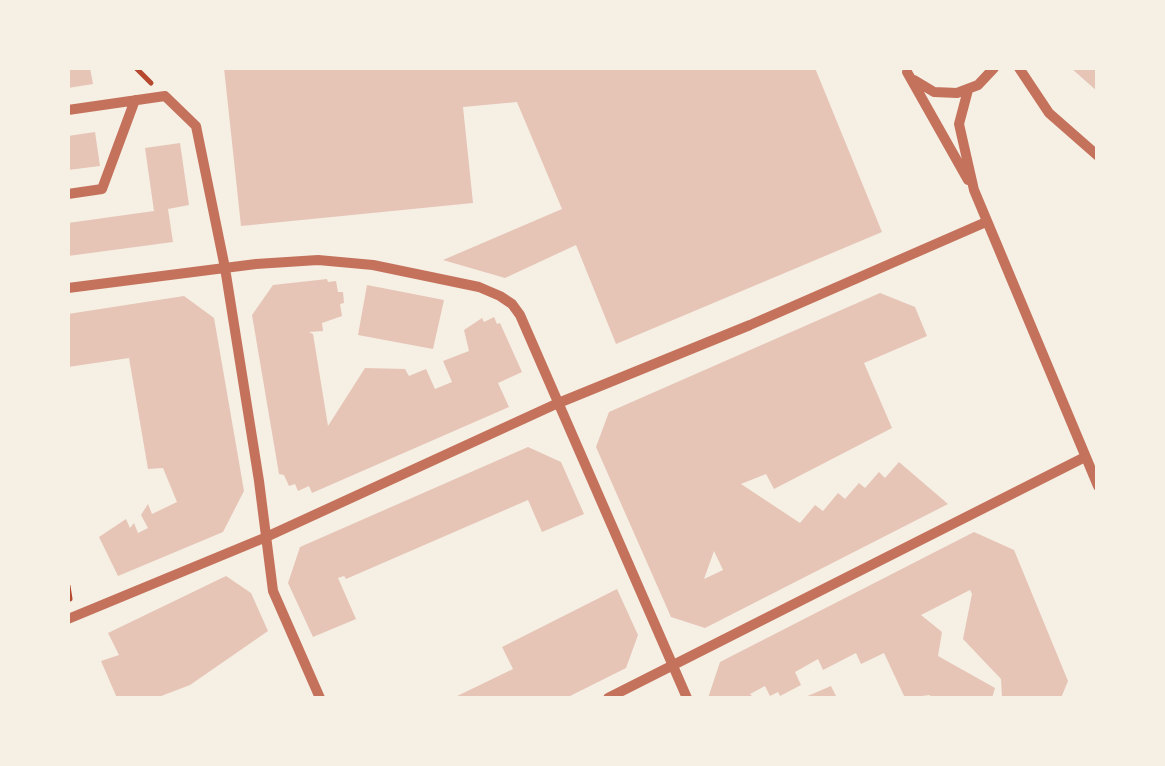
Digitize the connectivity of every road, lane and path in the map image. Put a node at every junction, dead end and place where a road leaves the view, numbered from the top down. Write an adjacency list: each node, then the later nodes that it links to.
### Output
1 (994, 68): 4 (street)
2 (1019, 68): 7 (street)
3 (906, 70): 4 (street); 8 (street)
4 (968, 90): 8 (street)
5 (135, 100): 6 (street); 9 (street); 11 (street)
6 (68, 110)
7 (1098, 156)
8 (974, 190): 10 (street)
9 (68, 194)
10 (986, 222): 13 (street); 14 (street)
11 (225, 268): 12 (street); 13 (street); 16 (street)
12 (68, 288)
13 (556, 404): 16 (street); 18 (street)
14 (1085, 456): 15 (street); 18 (street)
15 (1098, 486)
16 (264, 538): 17 (street); 19 (street)
17 (68, 620)
18 (673, 666): 20 (street); 21 (street)
19 (320, 698)
20 (608, 698)
21 (687, 698)

